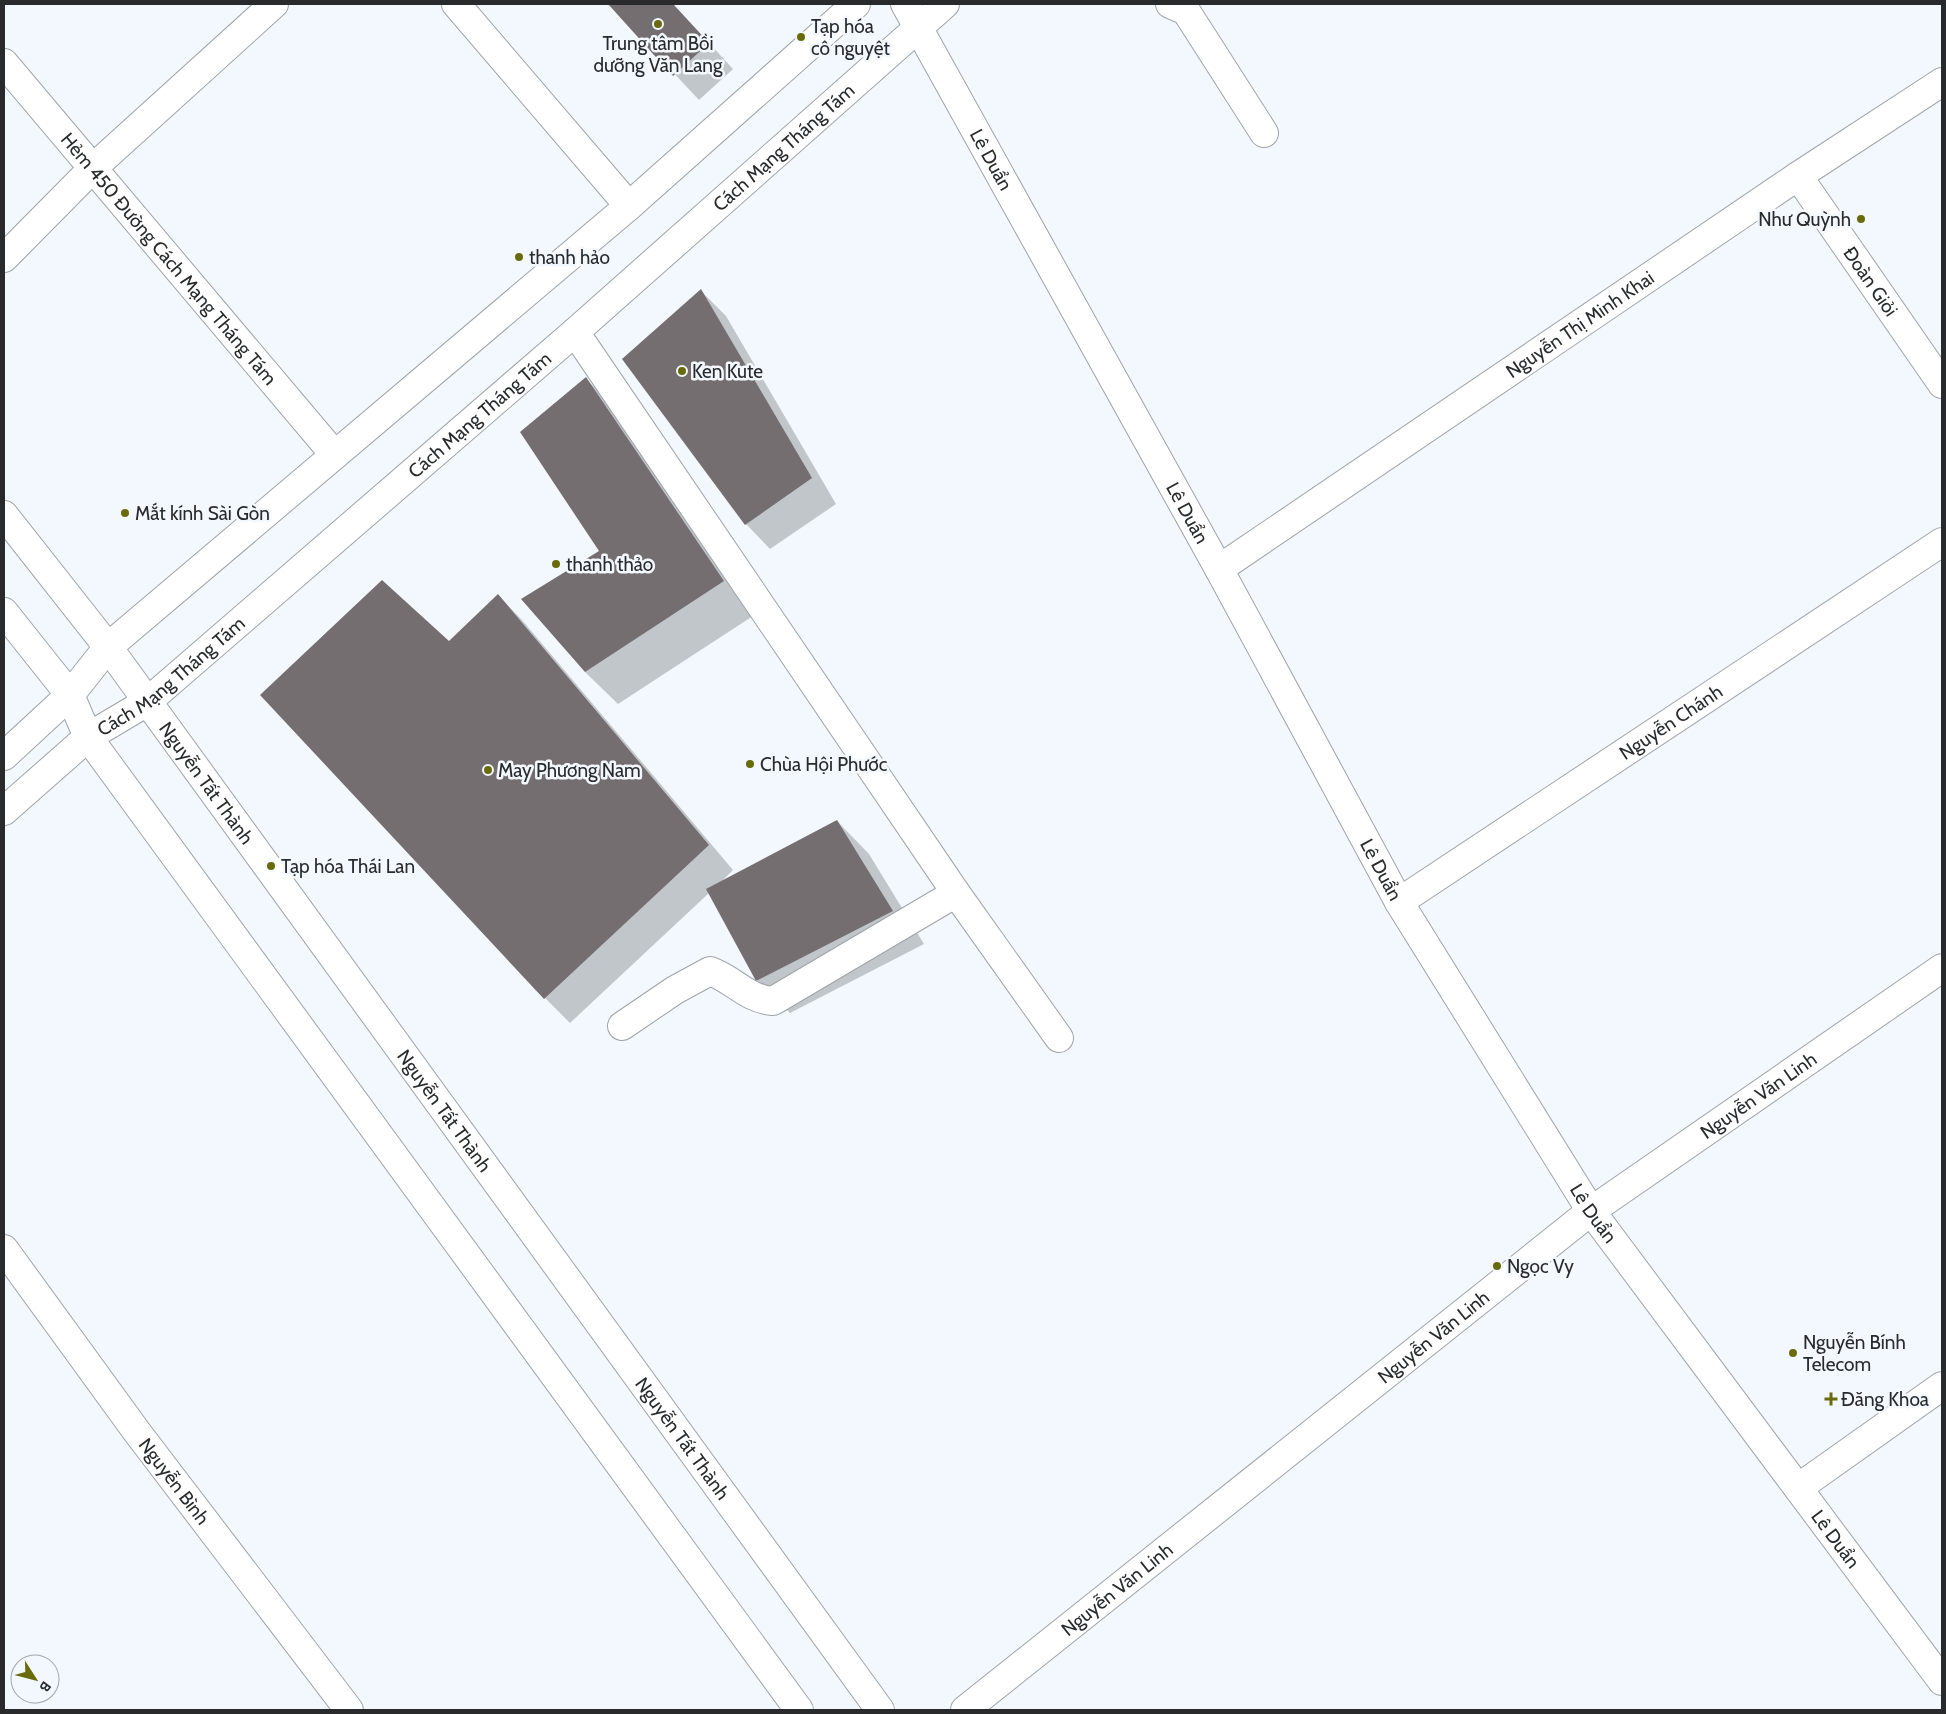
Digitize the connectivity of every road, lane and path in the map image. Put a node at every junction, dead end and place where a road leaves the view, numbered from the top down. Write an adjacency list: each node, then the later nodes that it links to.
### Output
1 (274, 4): 10 (street)
2 (456, 4): 12 (street)
3 (856, 4): 12 (street)
4 (944, 4): 6 (street, Cách Mạng Tháng Tám)
5 (1170, 4): 9 (street)
6 (912, 15): 14 (street, Cách Mạng Tháng Tám); 19 (street, Lê Duẩn)
7 (4, 64): 10 (street, Hẻm 450 Đường Cách Mạng Tháng Tám)
8 (1942, 82): 11 (street, Nguyễn Thị Minh Khai)
9 (1264, 133)
10 (93, 168): 13 (street); 16 (street, Hẻm 450 Đường Cách Mạng Tháng Tám)
11 (1798, 176): 15 (street, Đoàn Giỏi); 19 (street, Nguyễn Thị Minh Khai)
12 (629, 206): 16 (street)
13 (4, 258)
14 (575, 332): 23 (street, Cách Mạng Tháng Tám); 27 (street)
15 (1942, 384)
16 (334, 454): 21 (street)
17 (4, 515): 21 (street, Nguyễn Tất Thành)
18 (1942, 542): 28 (street, Nguyễn Chánh)
19 (1218, 568): 28 (street, Lê Duẩn)
20 (4, 612): 22 (street)
21 (108, 647): 22 (street); 23 (street, Nguyễn Tất Thành)
22 (70, 695): 24 (street); 25 (street)
23 (147, 702): 24 (street, Cách Mạng Tháng Tám); 39 (street, Nguyễn Tất Thành)
24 (88, 737): 26 (street, Cách Mạng Tháng Tám); 38 (street)
25 (4, 756)
26 (4, 812)
27 (956, 893): 30 (street); 31 (street)
28 (1398, 902): 32 (street, Lê Duẩn)
29 (1942, 968): 32 (street, Nguyễn Văn Linh)
30 (622, 1026)
31 (1059, 1038)
32 (1591, 1211): 35 (street, Lê Duẩn); 40 (street, Nguyễn Văn Linh)
33 (4, 1249): 37 (street, Nguyễn Bình)
34 (1942, 1386): 35 (street)
35 (1798, 1488): 36 (street, Lê Duẩn)
36 (1942, 1681)
37 (349, 1710)
38 (799, 1710)
39 (880, 1710)
40 (965, 1710)

